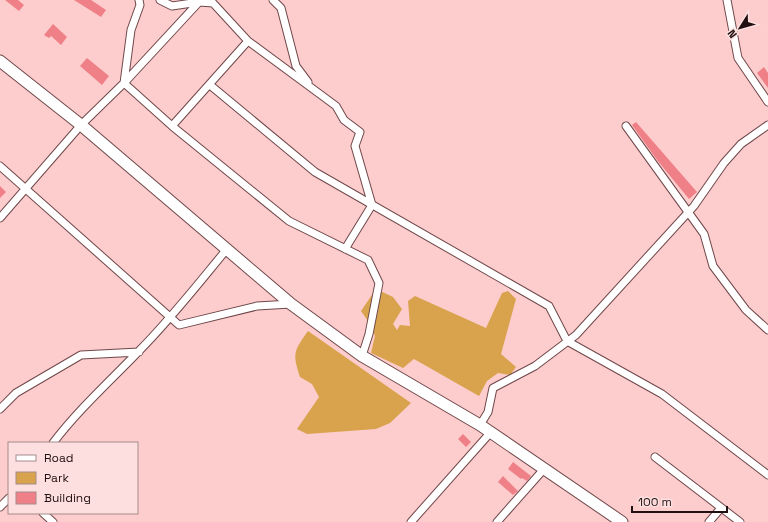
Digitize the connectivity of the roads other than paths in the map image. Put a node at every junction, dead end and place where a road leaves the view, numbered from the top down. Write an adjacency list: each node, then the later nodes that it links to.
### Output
1 (139, 0): 10 (street)
2 (160, 0): 6 (street)
3 (273, 0): 7 (street)
4 (278, 0): 7 (street)
5 (727, 0): 13 (street)
6 (199, 1): 8 (street); 10 (street)
7 (281, 8): 12 (street)
8 (248, 41): 11 (street); 12 (street)
9 (0, 61): 14 (main road)
10 (124, 82): 14 (street); 15 (street)
11 (210, 85): 15 (street); 20 (street)
12 (312, 89): 20 (street)
13 (768, 102)
14 (81, 126): 19 (street); 23 (main road)
15 (172, 126): 24 (street)
16 (626, 126): 21 (street)
17 (768, 126): 21 (street)
18 (0, 166): 19 (street)
19 (26, 189): 22 (street); 26 (street)
20 (372, 205): 24 (street); 28 (street)
21 (688, 213): 27 (street); 28 (street)
22 (0, 218)
23 (227, 249): 25 (main road); 26 (street)
24 (345, 249): 30 (street)
25 (291, 304): 26 (street); 30 (main road)
26 (170, 318): 29 (street)
27 (768, 330)
28 (567, 341): 32 (street); 37 (street)
29 (139, 352): 31 (street); 34 (street)
30 (362, 356): 32 (main road)
31 (0, 409)
32 (480, 425): 33 (main road)
33 (491, 432): 36 (main road); 42 (street)
34 (54, 442)
35 (655, 457): 40 (street)
36 (544, 469): 44 (street); 45 (main road)
37 (768, 475)
38 (8, 499): 39 (street)
39 (0, 507)
40 (720, 508): 46 (street); 47 (street)
41 (44, 514): 43 (street)
42 (414, 521)
43 (53, 522)
44 (497, 522)
45 (621, 522)
46 (709, 522)
47 (740, 522)

